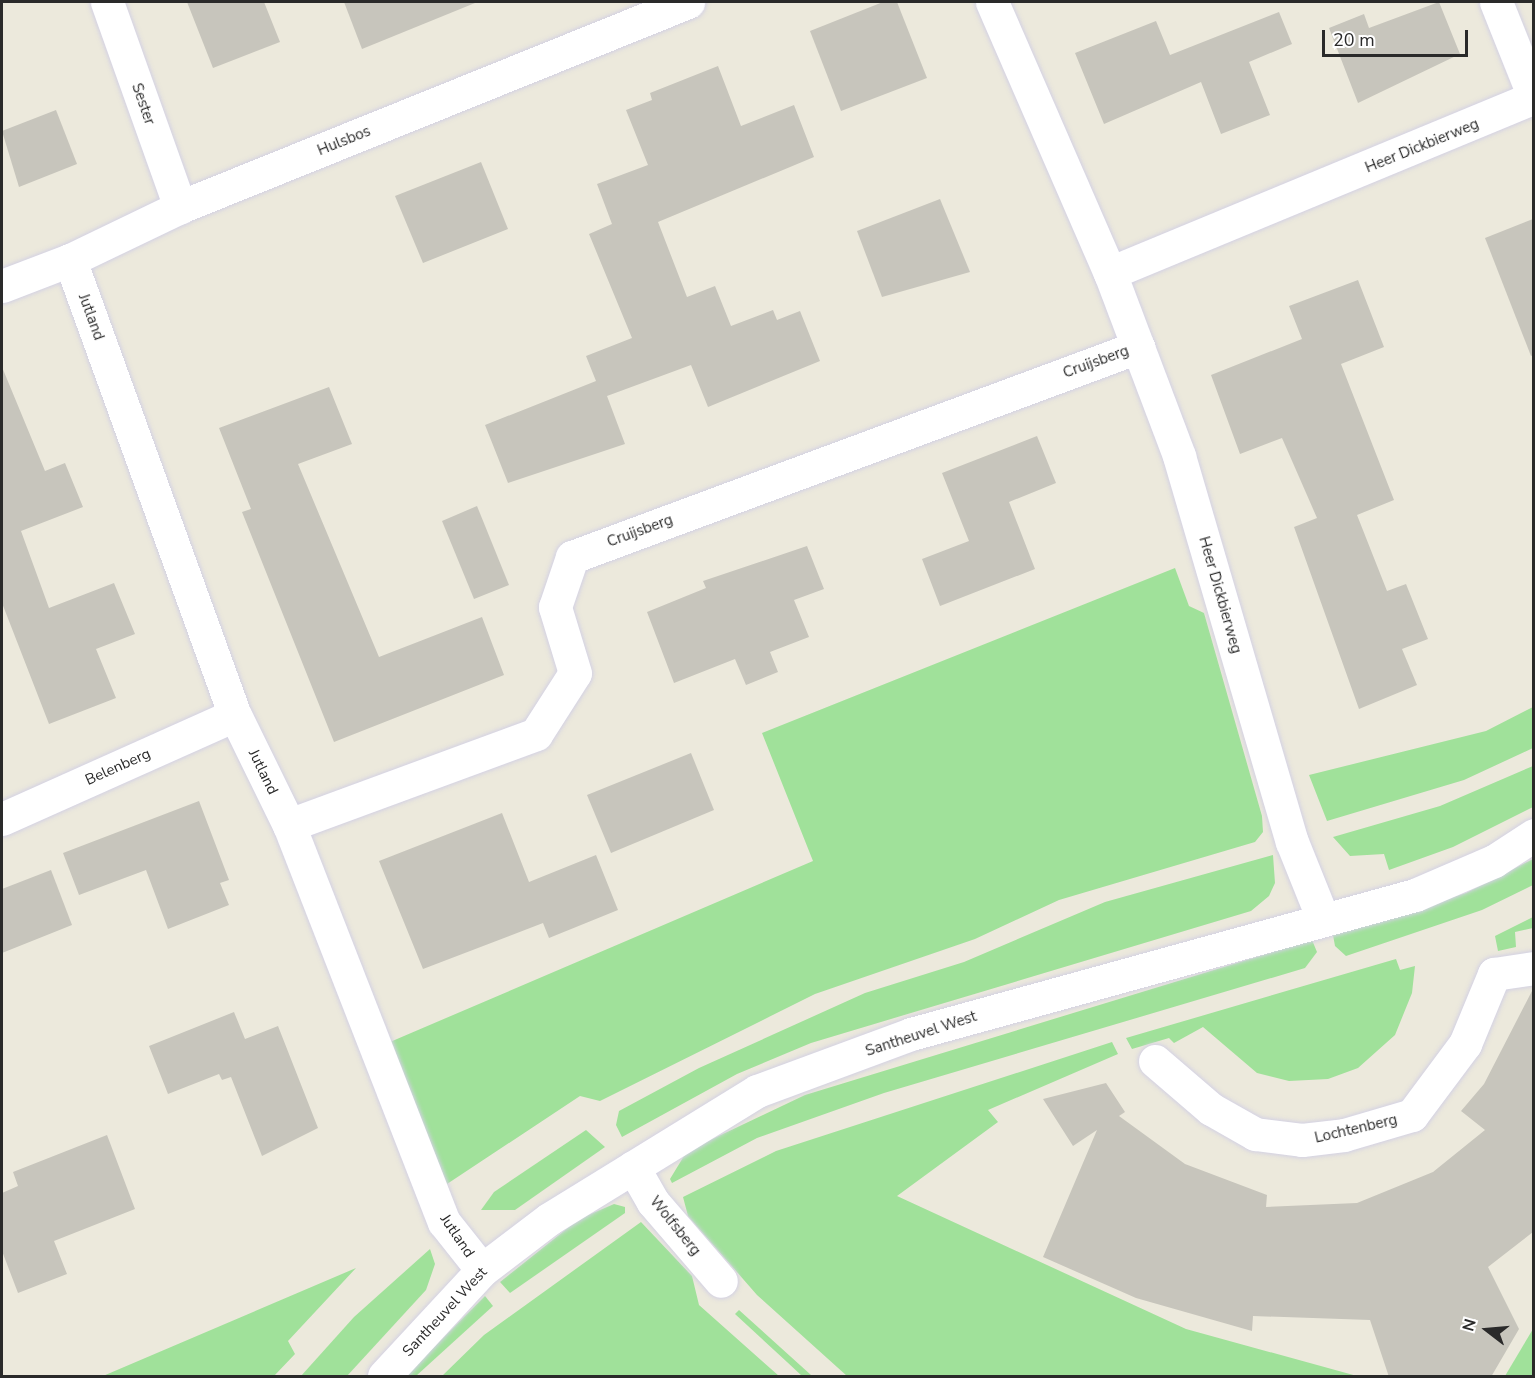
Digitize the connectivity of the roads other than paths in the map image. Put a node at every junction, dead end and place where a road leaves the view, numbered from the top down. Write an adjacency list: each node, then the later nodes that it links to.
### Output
1 (107, 2): 6 (street, Sester)
2 (688, 2): 6 (street, Hulsbos)
3 (992, 2): 8 (street, Heer Dickbierweg)
4 (1496, 2): 5 (street, Heer Dickbierweg)
5 (1533, 97): 8 (street, Heer Dickbierweg)
6 (180, 207): 7 (street, Hulsbos)
7 (70, 260): 9 (street, Hulsbos); 11 (street, Jutland)
8 (1110, 273): 10 (street, Heer Dickbierweg)
9 (2, 286)
10 (1138, 347): 13 (street, Cruijsberg); 15 (street, Heer Dickbierweg)
11 (236, 715): 12 (street, Belenberg); 13 (street, Jutland)
12 (2, 819)
13 (289, 825): 19 (street, Jutland)
14 (1533, 835): 15 (street, Santheuvel West)
15 (1323, 919): 18 (street, Santheuvel West)
16 (1533, 968): 17 (street, Lochtenberg)
17 (1155, 1061)
18 (633, 1167): 19 (street, Santheuvel West); 20 (street, Wolfsberg)
19 (482, 1270): 21 (street, Santheuvel West)
20 (721, 1281)
21 (384, 1377)

